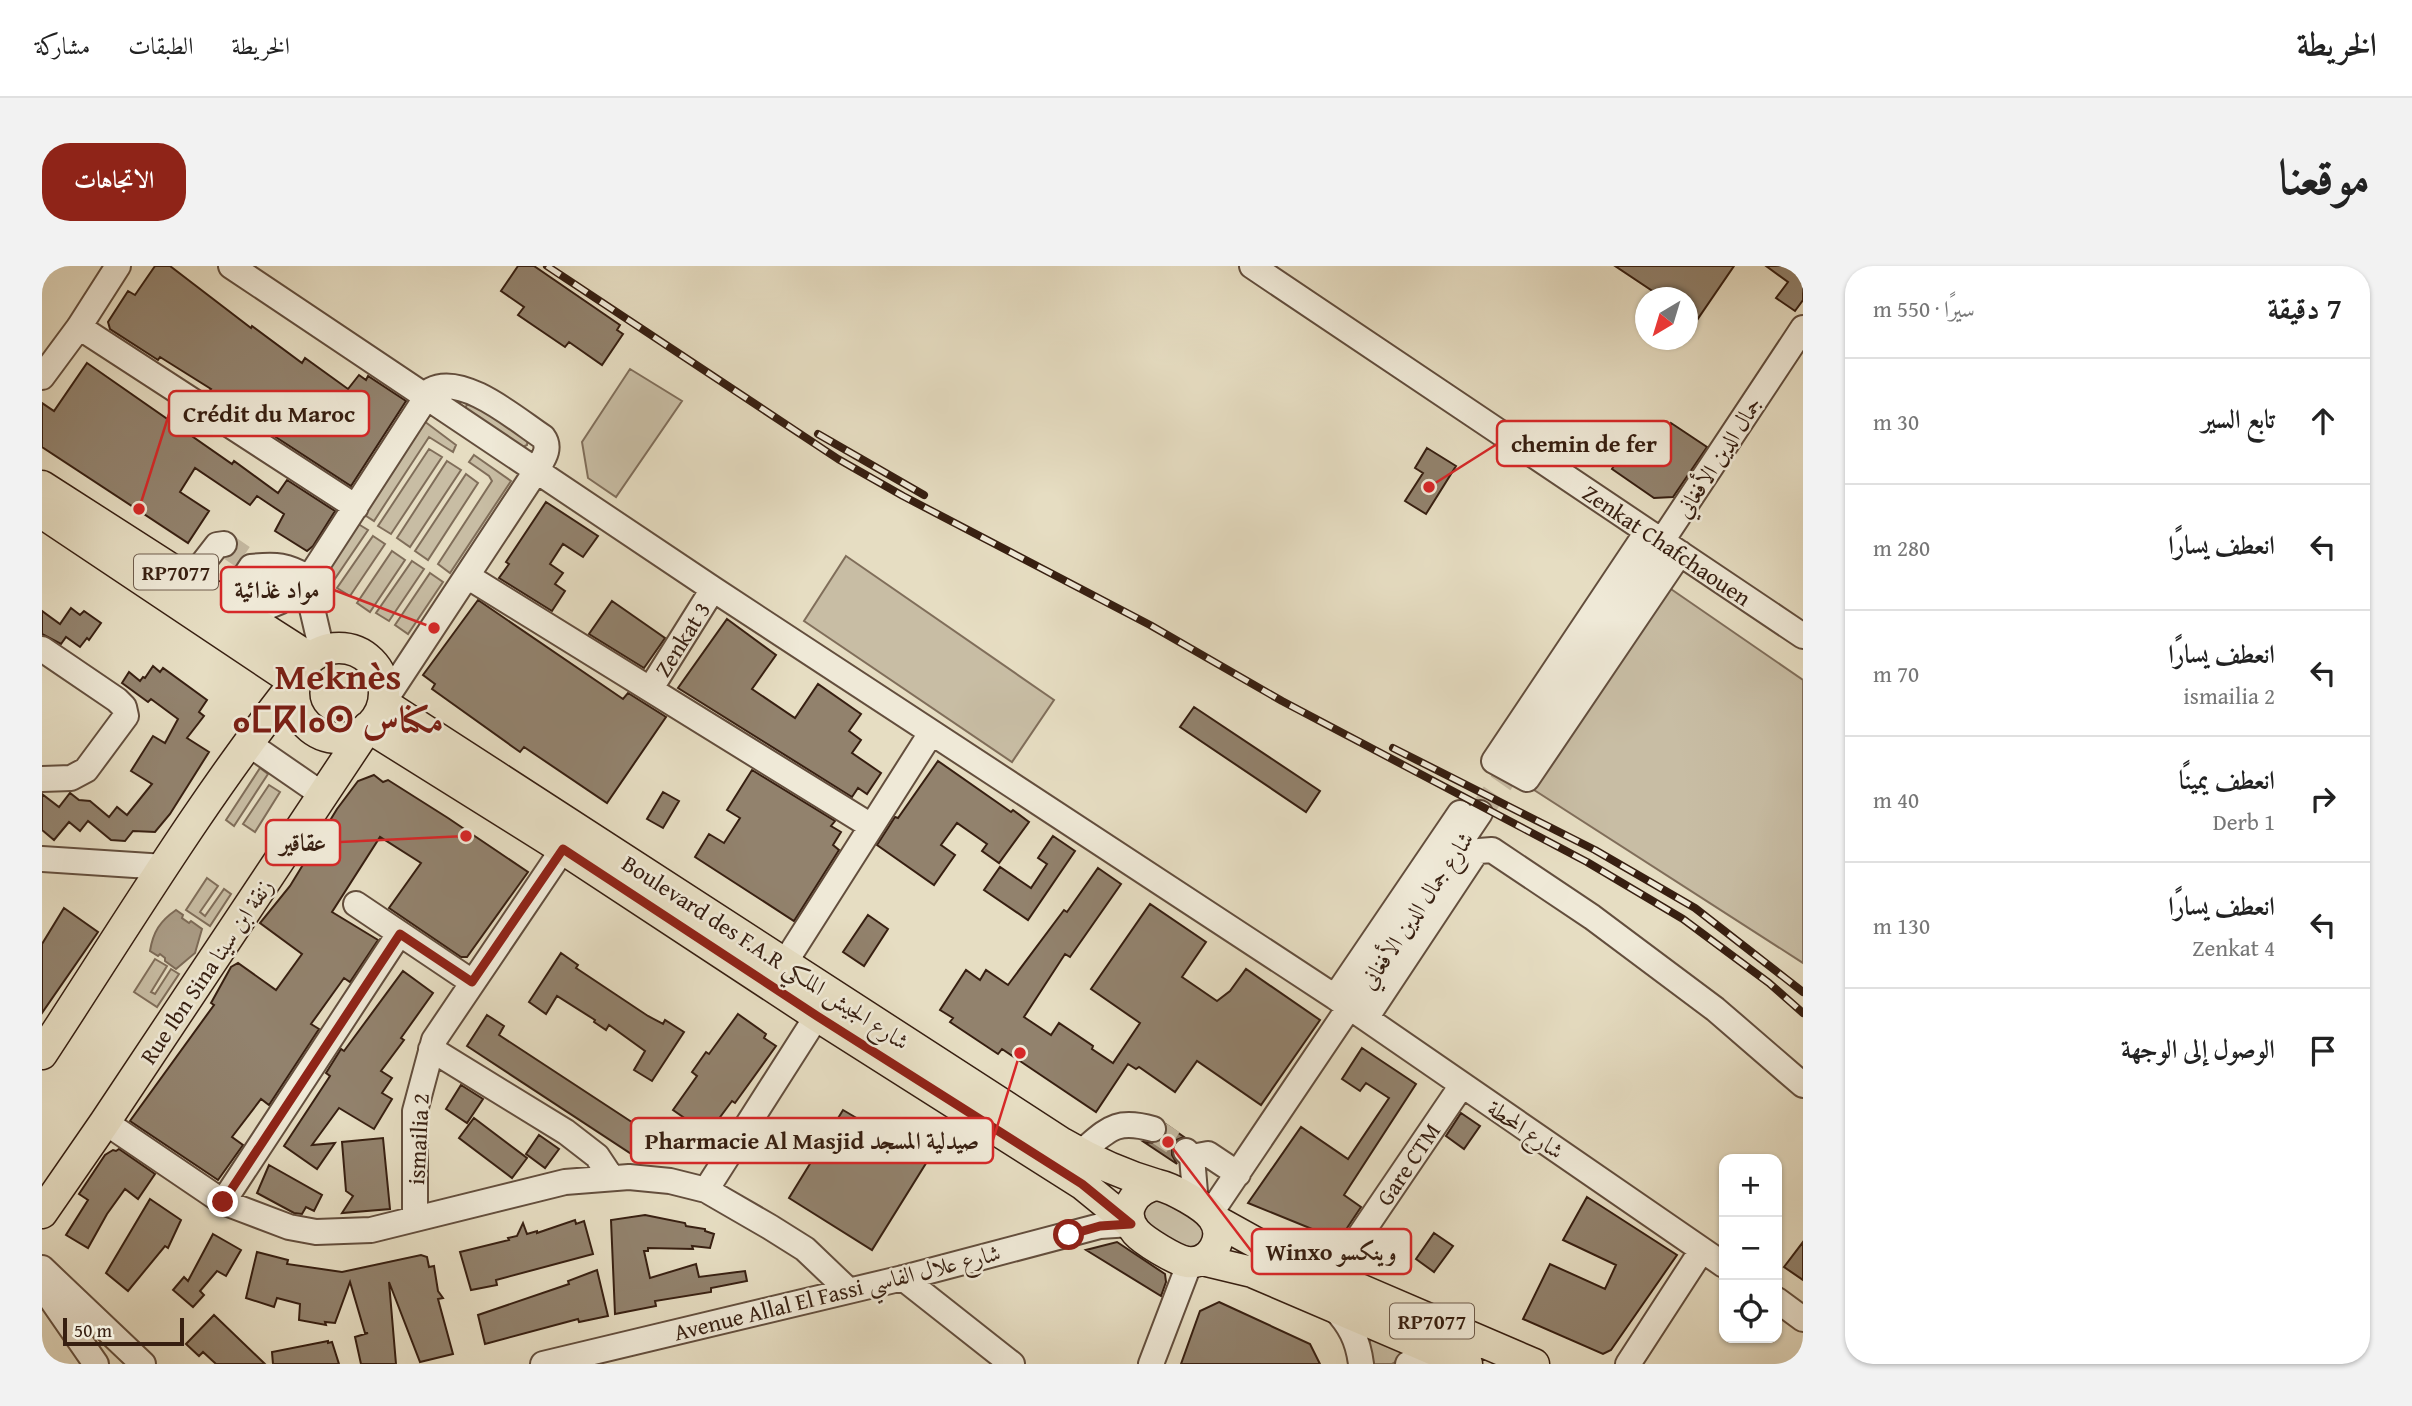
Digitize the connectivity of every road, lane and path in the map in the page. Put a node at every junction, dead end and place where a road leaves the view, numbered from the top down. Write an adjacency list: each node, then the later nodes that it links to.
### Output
1 (118, 266): 4 (street)
2 (231, 266): 7 (street, شارع المحطة)
3 (1252, 266): 12 (street, Zenkat Chafchaouen)
4 (79, 327): 6 (street); 10 (street)
5 (1803, 328): 12 (street, جمال الدين الأفغاني)
6 (42, 377)
7 (426, 399): 8 (street, شارع المحطة); 10 (street)
8 (536, 471): 14 (street, Rue Ibn Sina زنقة ابن سينا); 17 (street, شارع المحطة)
9 (42, 486): 15 (main road, RP7077)
10 (356, 507): 16 (street)
11 (42, 513): 21 (main road, RP7077)
12 (1663, 542): 12 (street); 19 (street, Zenkat Chafchaouen); 26 (street, جمال الدين الأفغاني)
13 (239, 556): 15 (street); 16 (street); 18 (street)
14 (467, 576): 22 (street); 23 (street, Rue Ibn Sina زنقة ابن سينا)
15 (189, 581): 18 (main road, RP7077)
16 (307, 581): 18 (street); 21 (street)
17 (713, 589): 22 (street, Zenkat 3); 24 (street, شارع المحطة)
18 (235, 611): 21 (main road, RP7077)
19 (1803, 636)
20 (46, 660): 27 (street)
21 (309, 664): 23 (main road, RP7077); 23 (main road); 25 (main road)
22 (651, 688): 30 (street)
23 (375, 715): 28 (main road, Rue Ibn Sina زنقة ابن سينا); 31 (main road, Boulevard des F.A.R شارع الجيش الملكي / RP7077); 36 (main road, Boulevard des F.A.R شارع الجيش الملكي / RP7077)
24 (931, 733): 30 (street); 38 (street, شارع المحطة)
25 (249, 744): 28 (street); 33 (main road)
26 (1516, 761)
27 (42, 779)
28 (323, 795): 44 (main road, Rue Ibn Sina زنقة ابن سينا)
29 (1470, 813): 38 (street, شارع جمال الدين الأفغاني)
30 (871, 826): 36 (street)
31 (563, 849): 37 (street, ismailia 2); 39 (main road, Boulevard des F.A.R شارع الجيش الملكي / RP7077)
32 (42, 859): 33 (street)
33 (164, 867): 41 (main road)
34 (356, 904): 35 (street)
35 (400, 934): 37 (street); 51 (street)
36 (784, 964): 46 (main road, Boulevard des F.A.R شارع الجيش الملكي / RP7077)
37 (472, 982): 40 (street, ismailia 2)
38 (1351, 1008): 42 (street, شارع المحطة); 43 (street); 47 (street)
39 (817, 1016): 50 (street); 55 (main road, Boulevard des F.A.R شارع الجيش الملكي / RP7077)
40 (431, 1049): 48 (street); 54 (street, ismailia 2)
41 (42, 1054)
42 (1462, 1085): 56 (street, شارع المحطة); 61 (street, Gare CTM)
43 (1803, 1085)
44 (105, 1122): 51 (street); 52 (main road, Rue Ibn Sina زنقة ابن سينا)
45 (1153, 1129): 46 (street)
46 (1080, 1153): 49 (main road, Boulevard des F.A.R شارع الجيش الملكي / RP7077)
47 (1238, 1174): 53 (street); 53 (street)
48 (611, 1177): 50 (street); 54 (street)
49 (1158, 1185): 53 (main road, Boulevard des F.A.R شارع الجيش الملكي / RP7077); 55 (main road)
50 (706, 1190): 63 (street)
51 (223, 1202): 54 (street)
52 (42, 1213)
53 (1207, 1213): 57 (main road); 61 (main road, Boulevard des F.A.R شارع الجيش الملكي / RP7077)
54 (415, 1218)
55 (1131, 1224): 57 (main road, Boulevard des F.A.R شارع الجيش الملكي / RP7077); 60 (street, Avenue Allal El Fassi شارع علال الفاسي)
56 (1702, 1250): 58 (street, شارع المحطة); 76 (street)
57 (1196, 1261): 65 (main road, Boulevard des F.A.R شارع الجيش الملكي / RP7077); 72 (street)
58 (1719, 1262)
59 (42, 1268): 69 (street)
60 (903, 1278): 63 (street, Avenue Allal El Fassi شارع علال الفاسي); 71 (street)
61 (1331, 1278): 75 (main road, Boulevard des F.A.R شارع الجيش الملكي / RP7077)
62 (42, 1286): 68 (street)
63 (848, 1290): 70 (street, Avenue Allal El Fassi شارع علال الفاسي)
64 (1782, 1304): 66 (street)
65 (1334, 1308): 67 (main road, Boulevard des F.A.R شارع الجيش الملكي / RP7077); 73 (street)
66 (1803, 1319)
67 (1456, 1359): 74 (street)
68 (96, 1364)
69 (143, 1364)
70 (543, 1364)
71 (1012, 1364)
72 (1151, 1364)
73 (1361, 1364)
74 (1408, 1364)
75 (1534, 1364)
76 (1628, 1364)

